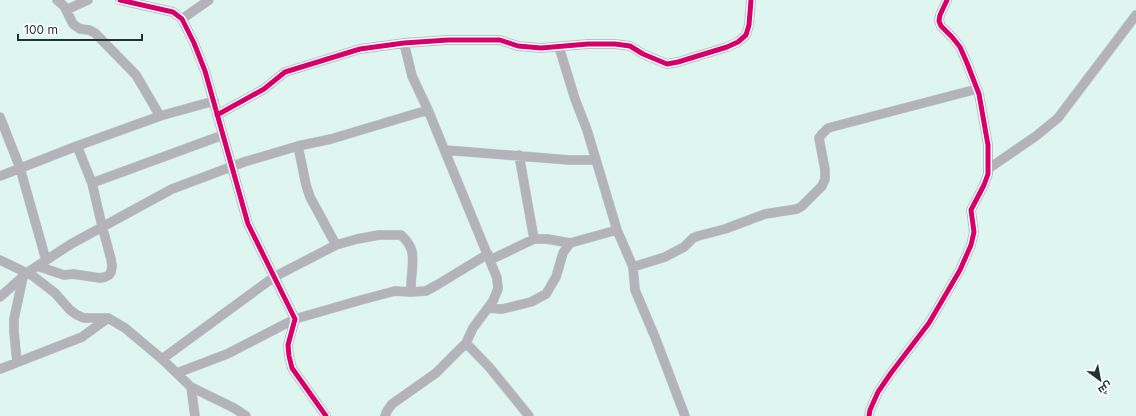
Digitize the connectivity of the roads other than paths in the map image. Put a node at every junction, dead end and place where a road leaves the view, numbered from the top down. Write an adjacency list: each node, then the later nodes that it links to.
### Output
1 (56, 0): 7 (street)
2 (88, 0): 7 (street)
3 (120, 0): 9 (street)
4 (209, 0): 9 (street)
5 (751, 0): 11 (street)
6 (947, 0): 12 (street)
7 (66, 10): 16 (street)
8 (1136, 15): 26 (street)
9 (182, 19): 13 (street)
10 (404, 43): 11 (street); 14 (street); 15 (street)
11 (559, 47): 23 (street)
12 (977, 89): 26 (street); 38 (street)
13 (214, 101): 15 (street); 16 (street)
14 (428, 110): 20 (street); 21 (street)
15 (217, 115): 18 (street)
16 (160, 116): 19 (street)
17 (0, 117): 25 (street)
18 (223, 135): 24 (street); 28 (street)
19 (77, 146): 25 (street); 28 (street)
20 (298, 146): 24 (street); 33 (street)
21 (444, 150): 22 (street); 34 (street)
22 (518, 155): 23 (street); 31 (street)
23 (596, 160): 30 (street)
24 (231, 167): 29 (street); 40 (street)
25 (20, 168): 27 (street); 36 (street)
26 (988, 169): 58 (street)
27 (0, 176)
28 (92, 183): 29 (street)
29 (102, 226): 36 (street); 37 (street)
30 (617, 230): 32 (street); 38 (street)
31 (534, 239): 32 (street); 34 (street)
32 (570, 243): 43 (street)
33 (336, 245): 40 (street); 41 (street)
34 (489, 257): 41 (street); 43 (street)
35 (0, 260): 39 (street)
36 (46, 260): 37 (street)
37 (37, 266): 39 (street)
38 (633, 267): 57 (street)
39 (26, 275): 42 (street); 44 (street); 48 (street)
40 (274, 277): 45 (street); 47 (street)
41 (411, 292): 45 (street)
42 (0, 297)
43 (488, 308): 46 (street)
44 (108, 318): 47 (street); 48 (street)
45 (295, 319): 50 (street); 54 (street)
46 (466, 343): 55 (street); 56 (street)
47 (162, 359): 50 (street)
48 (17, 362): 49 (street)
49 (0, 369)
50 (177, 373): 51 (street)
51 (191, 387): 52 (street); 53 (street)
52 (195, 416)
53 (246, 416)
54 (326, 416)
55 (385, 416)
56 (529, 416)
57 (684, 416)
58 (869, 416)

